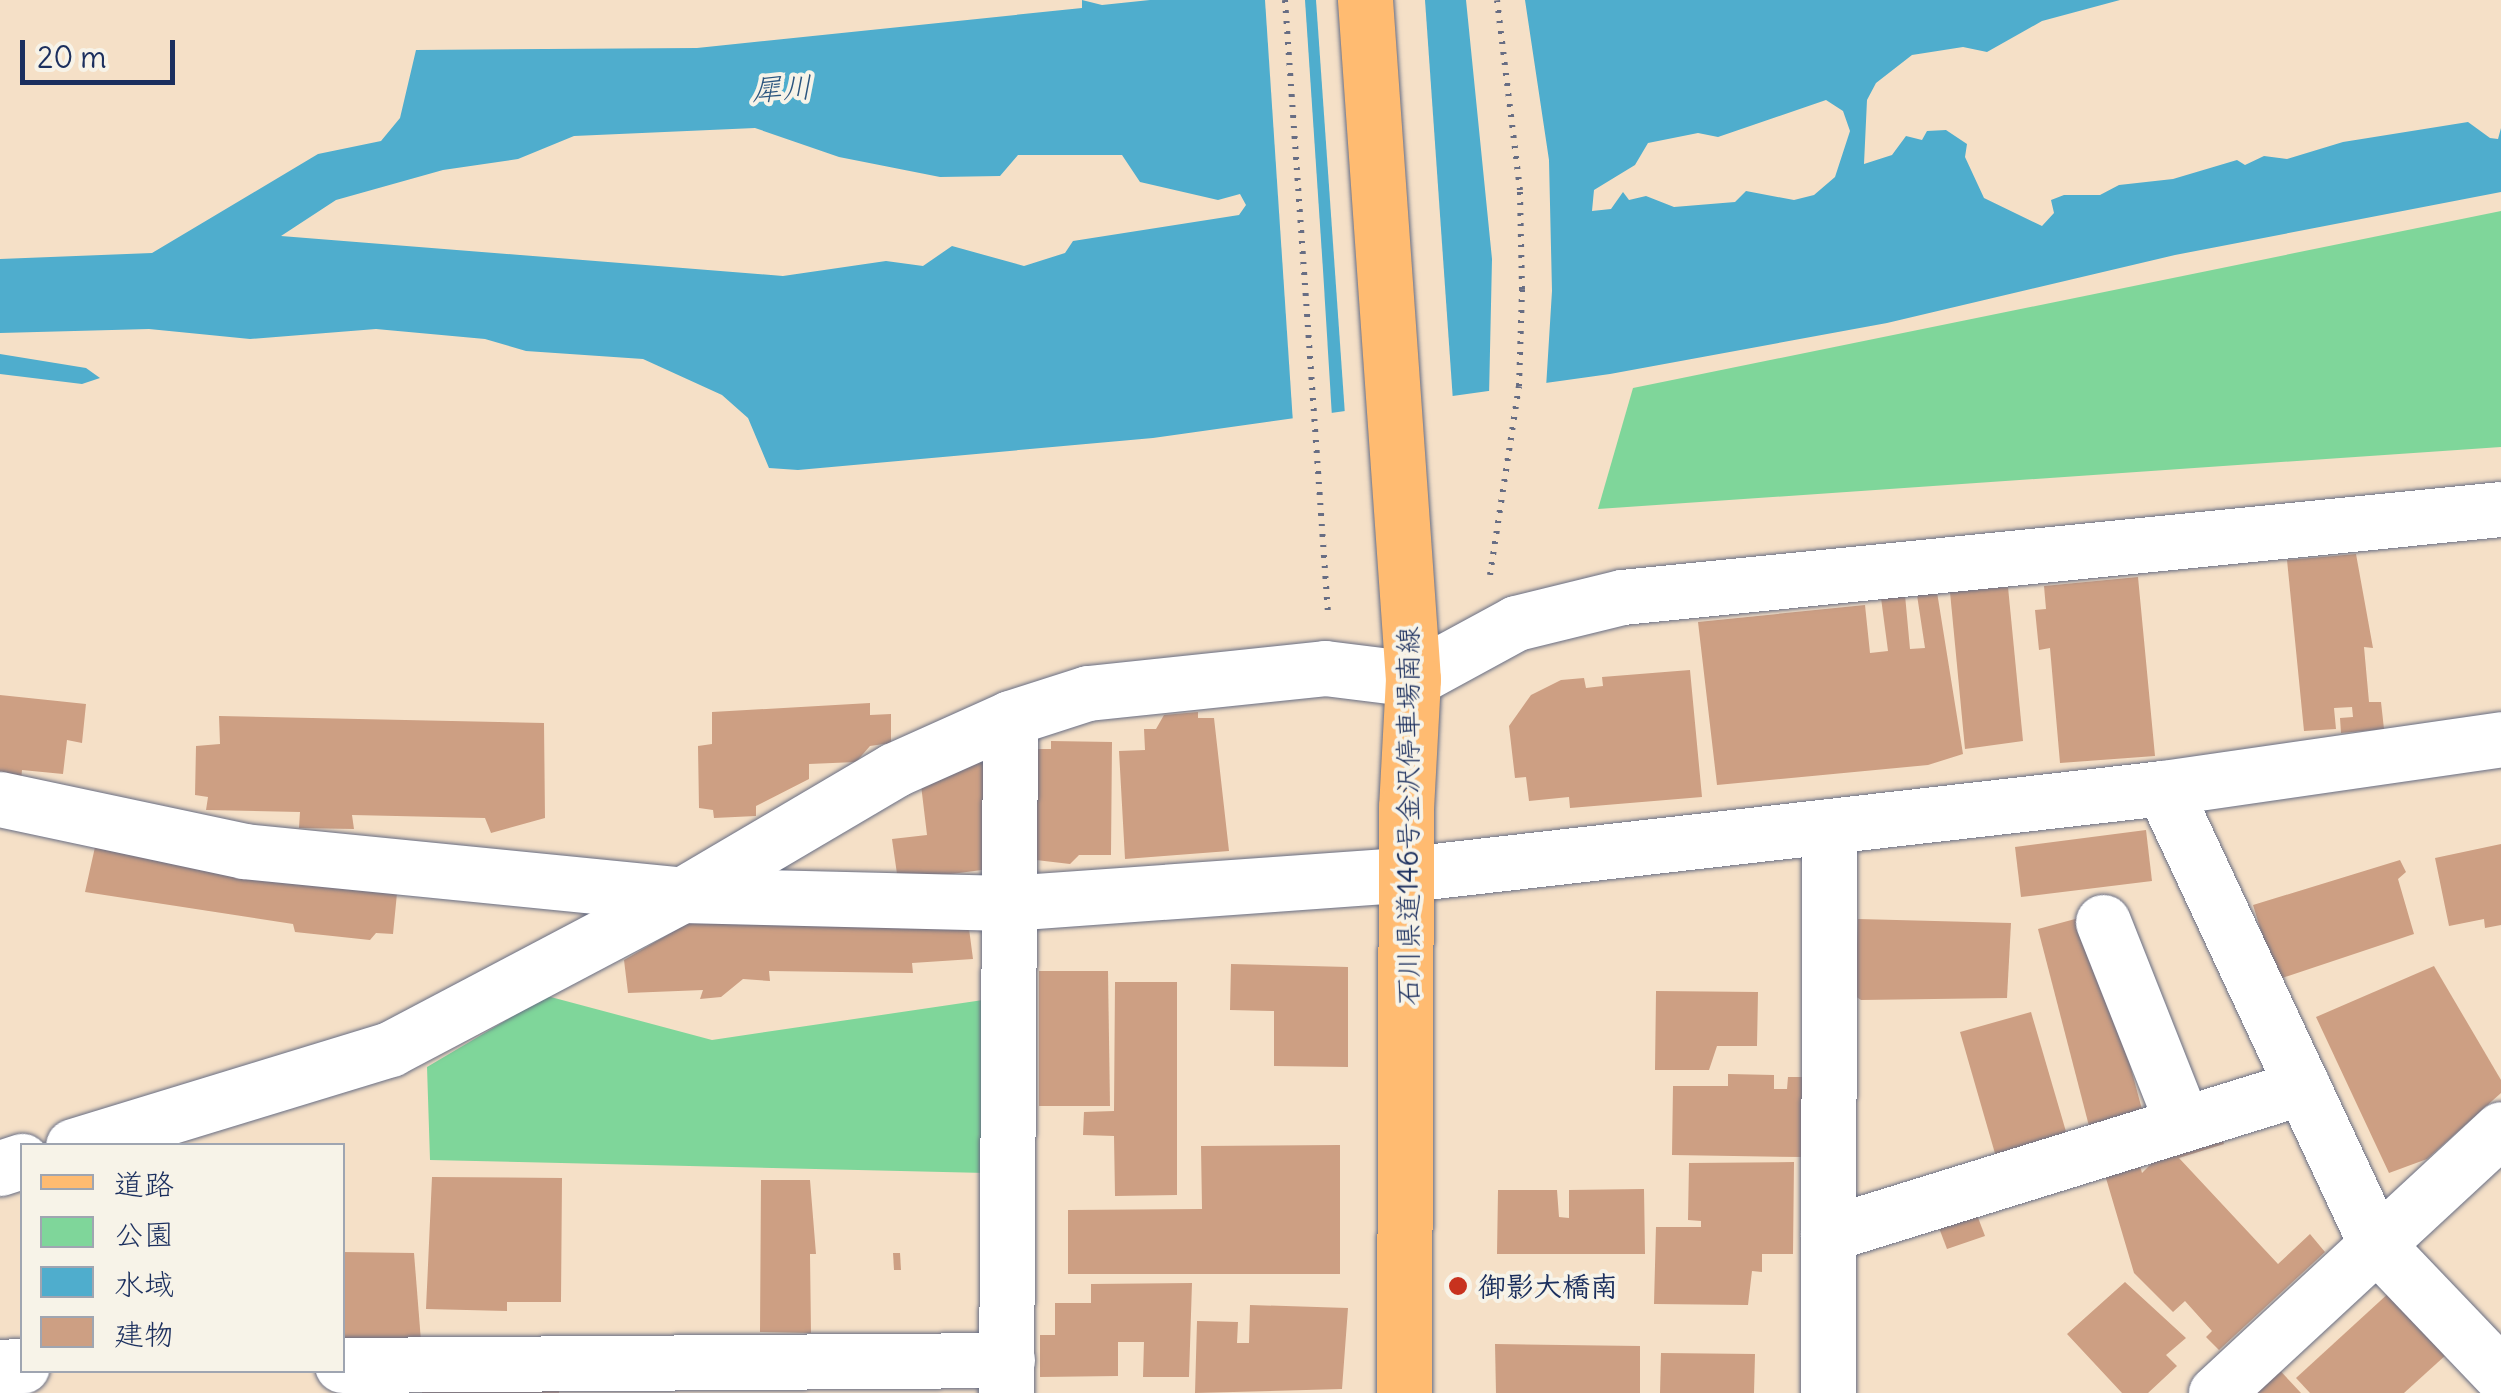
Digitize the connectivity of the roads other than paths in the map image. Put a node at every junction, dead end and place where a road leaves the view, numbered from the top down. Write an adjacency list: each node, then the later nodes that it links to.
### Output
1 (1365, 0): 3 (main road, 石川県道146号金沢停車場南線)
2 (2501, 508): 3 (street)
3 (1413, 679): 4 (street); 9 (main road, 石川県道146号金沢停車場南線)
4 (1010, 718): 10 (street); 11 (street)
5 (2501, 740): 6 (street)
6 (2163, 788): 8 (street); 13 (street)
7 (0, 799): 10 (street)
8 (1829, 826): 9 (street); 17 (street)
9 (1408, 874): 11 (street); 22 (main road, 石川県道146号金沢停車場南線)
10 (682, 895): 11 (street); 16 (street)
11 (1008, 903): 21 (street)
12 (2103, 922): 14 (street)
13 (2303, 1087): 14 (street); 18 (street)
14 (2183, 1124): 17 (street)
15 (2501, 1129): 18 (street)
16 (83, 1143)
17 (1828, 1234): 23 (street)
18 (2376, 1244): 20 (street); 24 (street)
19 (345, 1364): 21 (street)
20 (2501, 1375)
21 (1006, 1377)
22 (1404, 1393)
23 (1828, 1393)
24 (2216, 1393)

